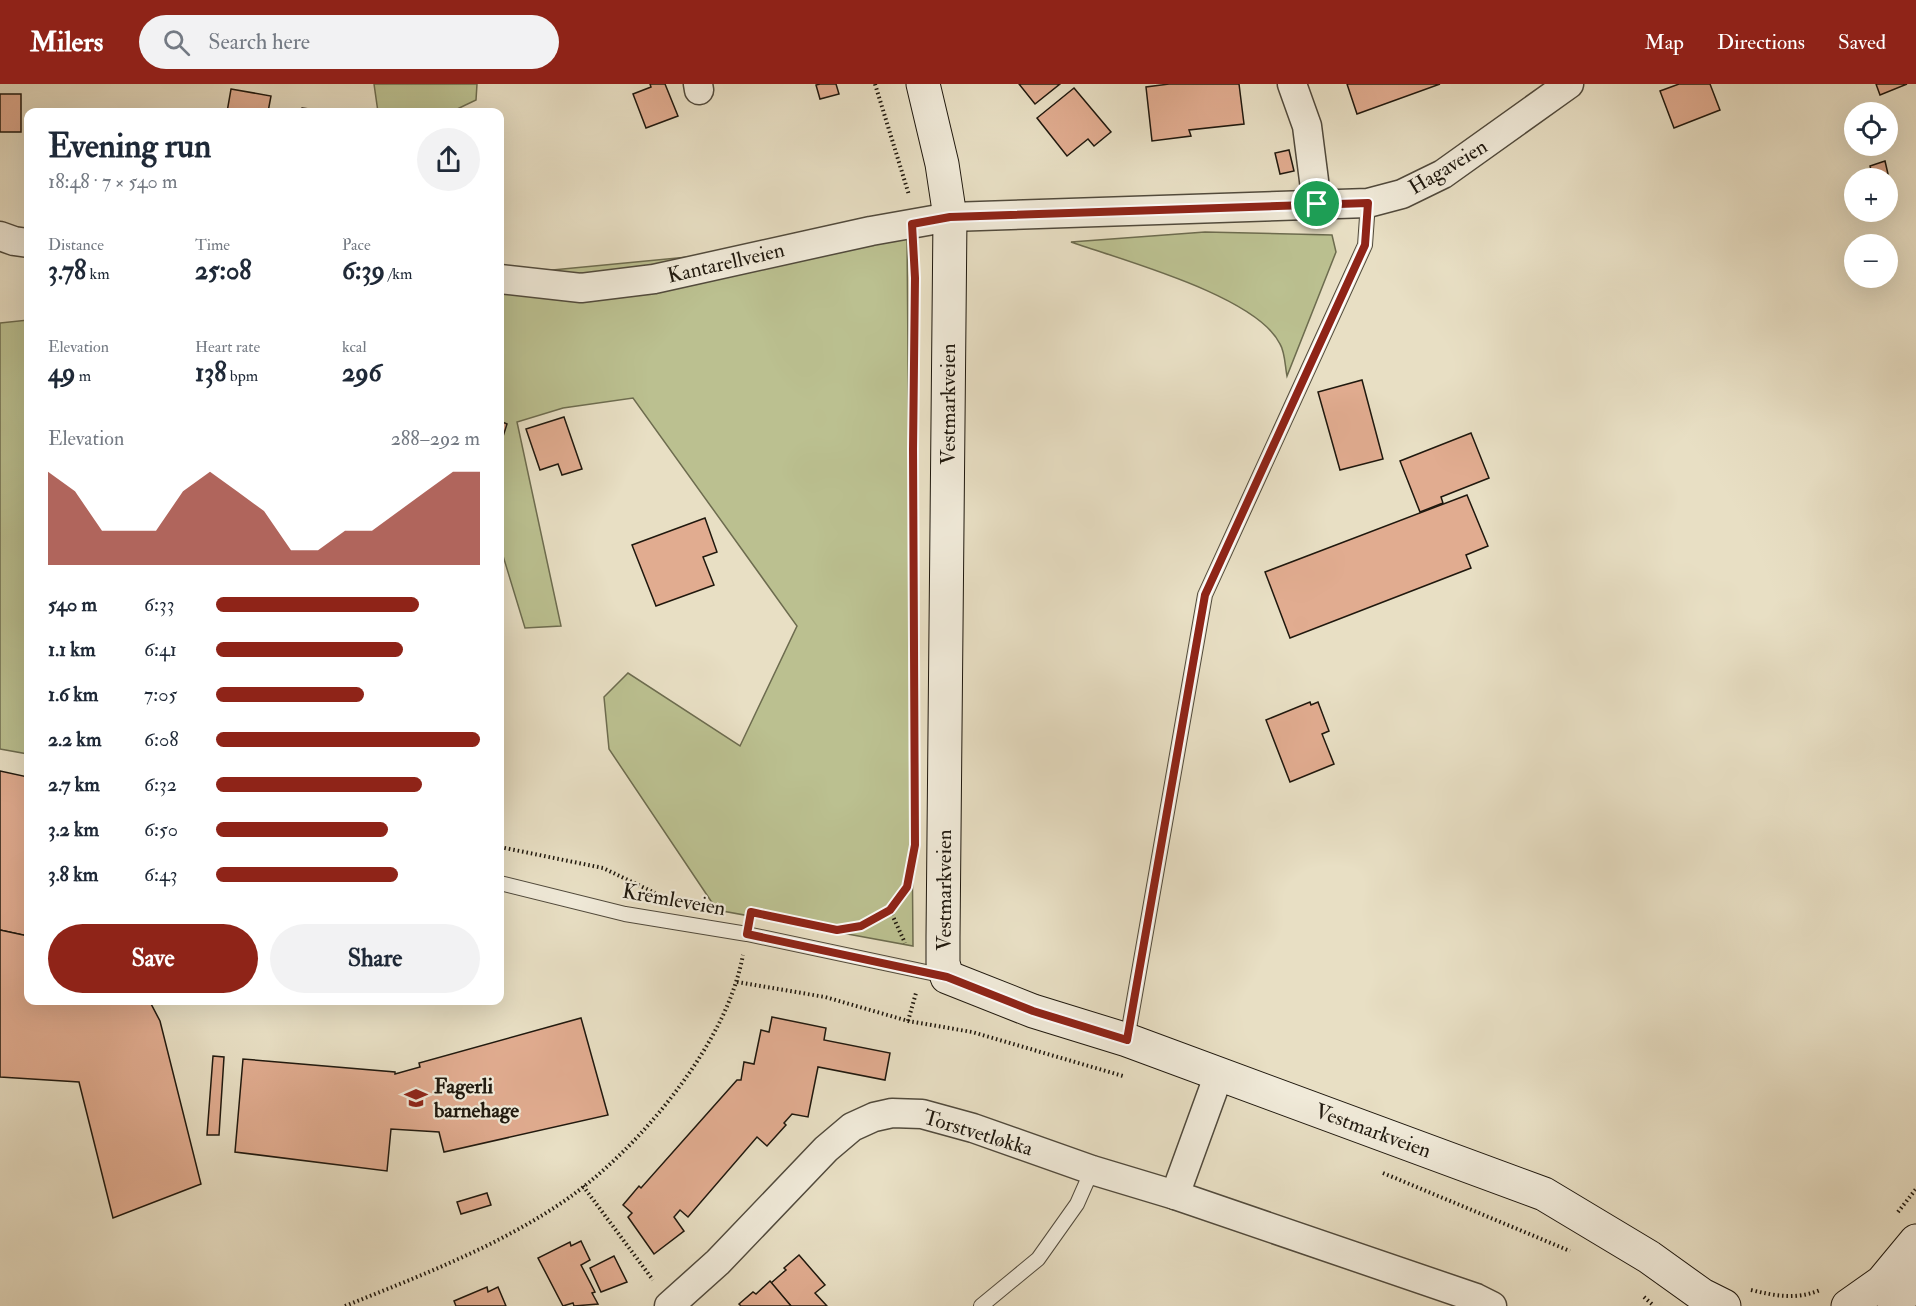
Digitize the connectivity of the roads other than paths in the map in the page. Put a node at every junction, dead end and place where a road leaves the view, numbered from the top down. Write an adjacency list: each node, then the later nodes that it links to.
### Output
1 (923, 84): 6 (street, Vestmarkveien)
2 (1292, 84): 5 (street)
3 (1569, 84): 4 (street, Hagaveien)
4 (1368, 203): 5 (street, Hagaveien); 12 (lane)
5 (1317, 204): 6 (street, Hagaveien)
6 (950, 217): 9 (street, Kantarellveien); 11 (street, Vestmarkveien)
7 (0, 236): 8 (street)
8 (24, 242)
9 (504, 279)
10 (504, 884): 11 (lane, Kremleveien)
11 (935, 974): 12 (street, Vestmarkveien)
12 (1127, 1040): 13 (street, Vestmarkveien)
13 (1219, 1074): 15 (street); 17 (street, Vestmarkveien)
14 (1092, 1170): 15 (street, Torstvetløkka); 21 (street, Torstvetløkka); 22 (lane)
15 (1175, 1195): 23 (street, Torstvetløkka)
16 (1916, 1241): 19 (street)
17 (1648, 1257): 20 (street, Vestmarkveien); 24 (street, Vestmarkveien)
18 (1916, 1279): 25 (street)
19 (1838, 1296)
20 (1734, 1297)
21 (670, 1305)
22 (981, 1306)
23 (1492, 1306)
24 (1682, 1306)
25 (1894, 1306)

